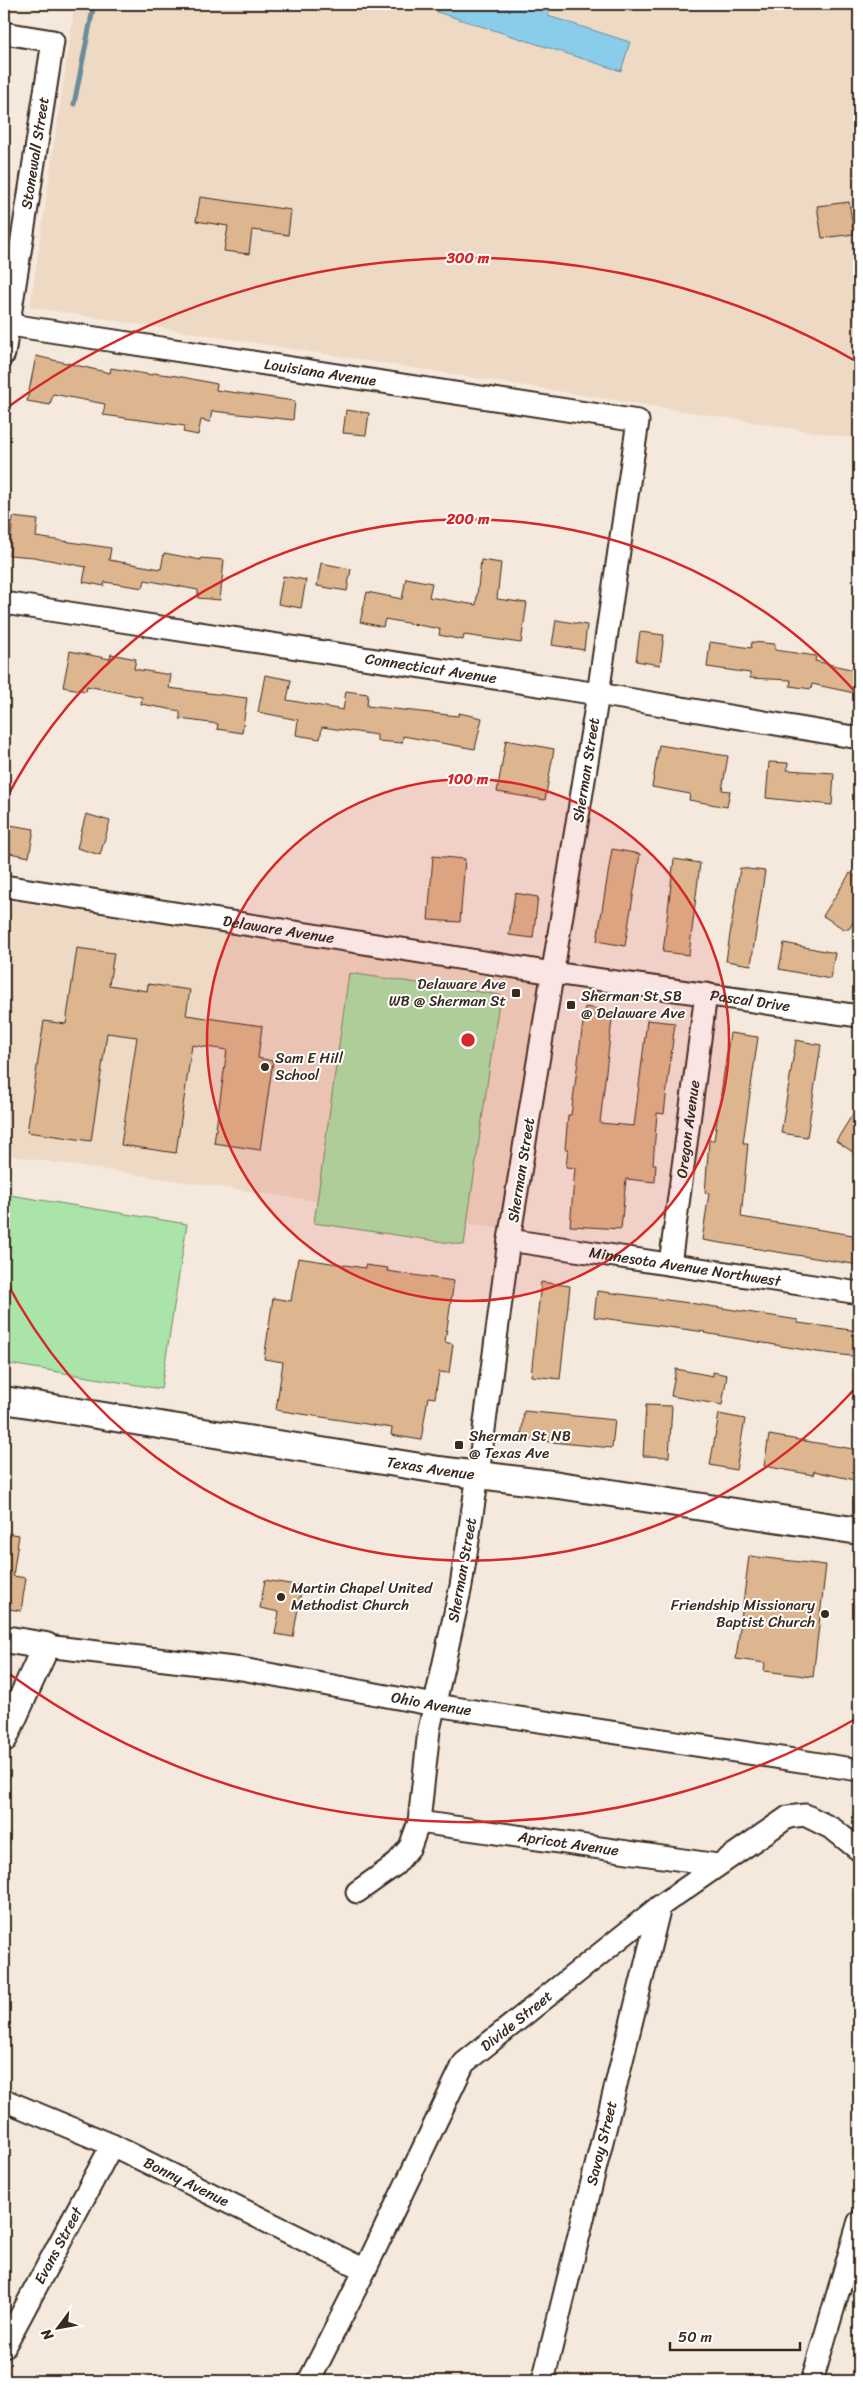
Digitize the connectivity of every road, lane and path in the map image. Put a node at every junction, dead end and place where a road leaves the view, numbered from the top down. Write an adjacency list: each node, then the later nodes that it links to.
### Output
1 (4, 33): 2 (street, Stonewall Street)
2 (6, 324): 3 (street, Stonewall Street); 4 (street, Louisiana Avenue)
3 (4, 354)
4 (638, 421): 6 (street, Sherman Street)
5 (4, 603): 6 (street, Connecticut Avenue)
6 (598, 694): 7 (street, Connecticut Avenue); 9 (street, Sherman Street)
7 (859, 738)
8 (4, 886): 9 (street, Delaware Avenue)
9 (553, 973): 10 (street, Pascal Drive); 12 (street, Sherman Street)
10 (706, 994): 11 (street, Pascal Drive); 13 (street, Oregon Avenue)
11 (859, 1016)
12 (509, 1240): 13 (street, Minnesota Avenue Northwest); 16 (street, Sherman Street)
13 (670, 1264): 14 (street, Minnesota Avenue Northwest)
14 (859, 1293)
15 (4, 1400): 16 (street, Texas Avenue)
16 (478, 1475): 17 (street, Texas Avenue); 20 (street, Sherman Street)
17 (859, 1531)
18 (4, 1639): 19 (street, Ohio Avenue)
19 (46, 1646): 20 (street, Ohio Avenue); 21 (street)
20 (435, 1705): 22 (street, Ohio Avenue); 23 (street, Sherman Street)
21 (4, 1738)
22 (859, 1770)
23 (420, 1822): 25 (street, Apricot Avenue); 26 (street, Sherman Street)
24 (859, 1850): 25 (street, Divide Street)
25 (718, 1865): 27 (street, Divide Street)
26 (357, 1892)
27 (660, 1906): 31 (street, Divide Street); 34 (street, Savoy Street)
28 (4, 2100): 29 (street, Bonny Avenue)
29 (112, 2145): 31 (street, Bonny Avenue); 32 (street, Evans Street)
30 (859, 2221): 35 (street)
31 (365, 2270): 33 (street, Divide Street)
32 (4, 2347)
33 (308, 2381)
34 (543, 2381)
35 (812, 2381)

